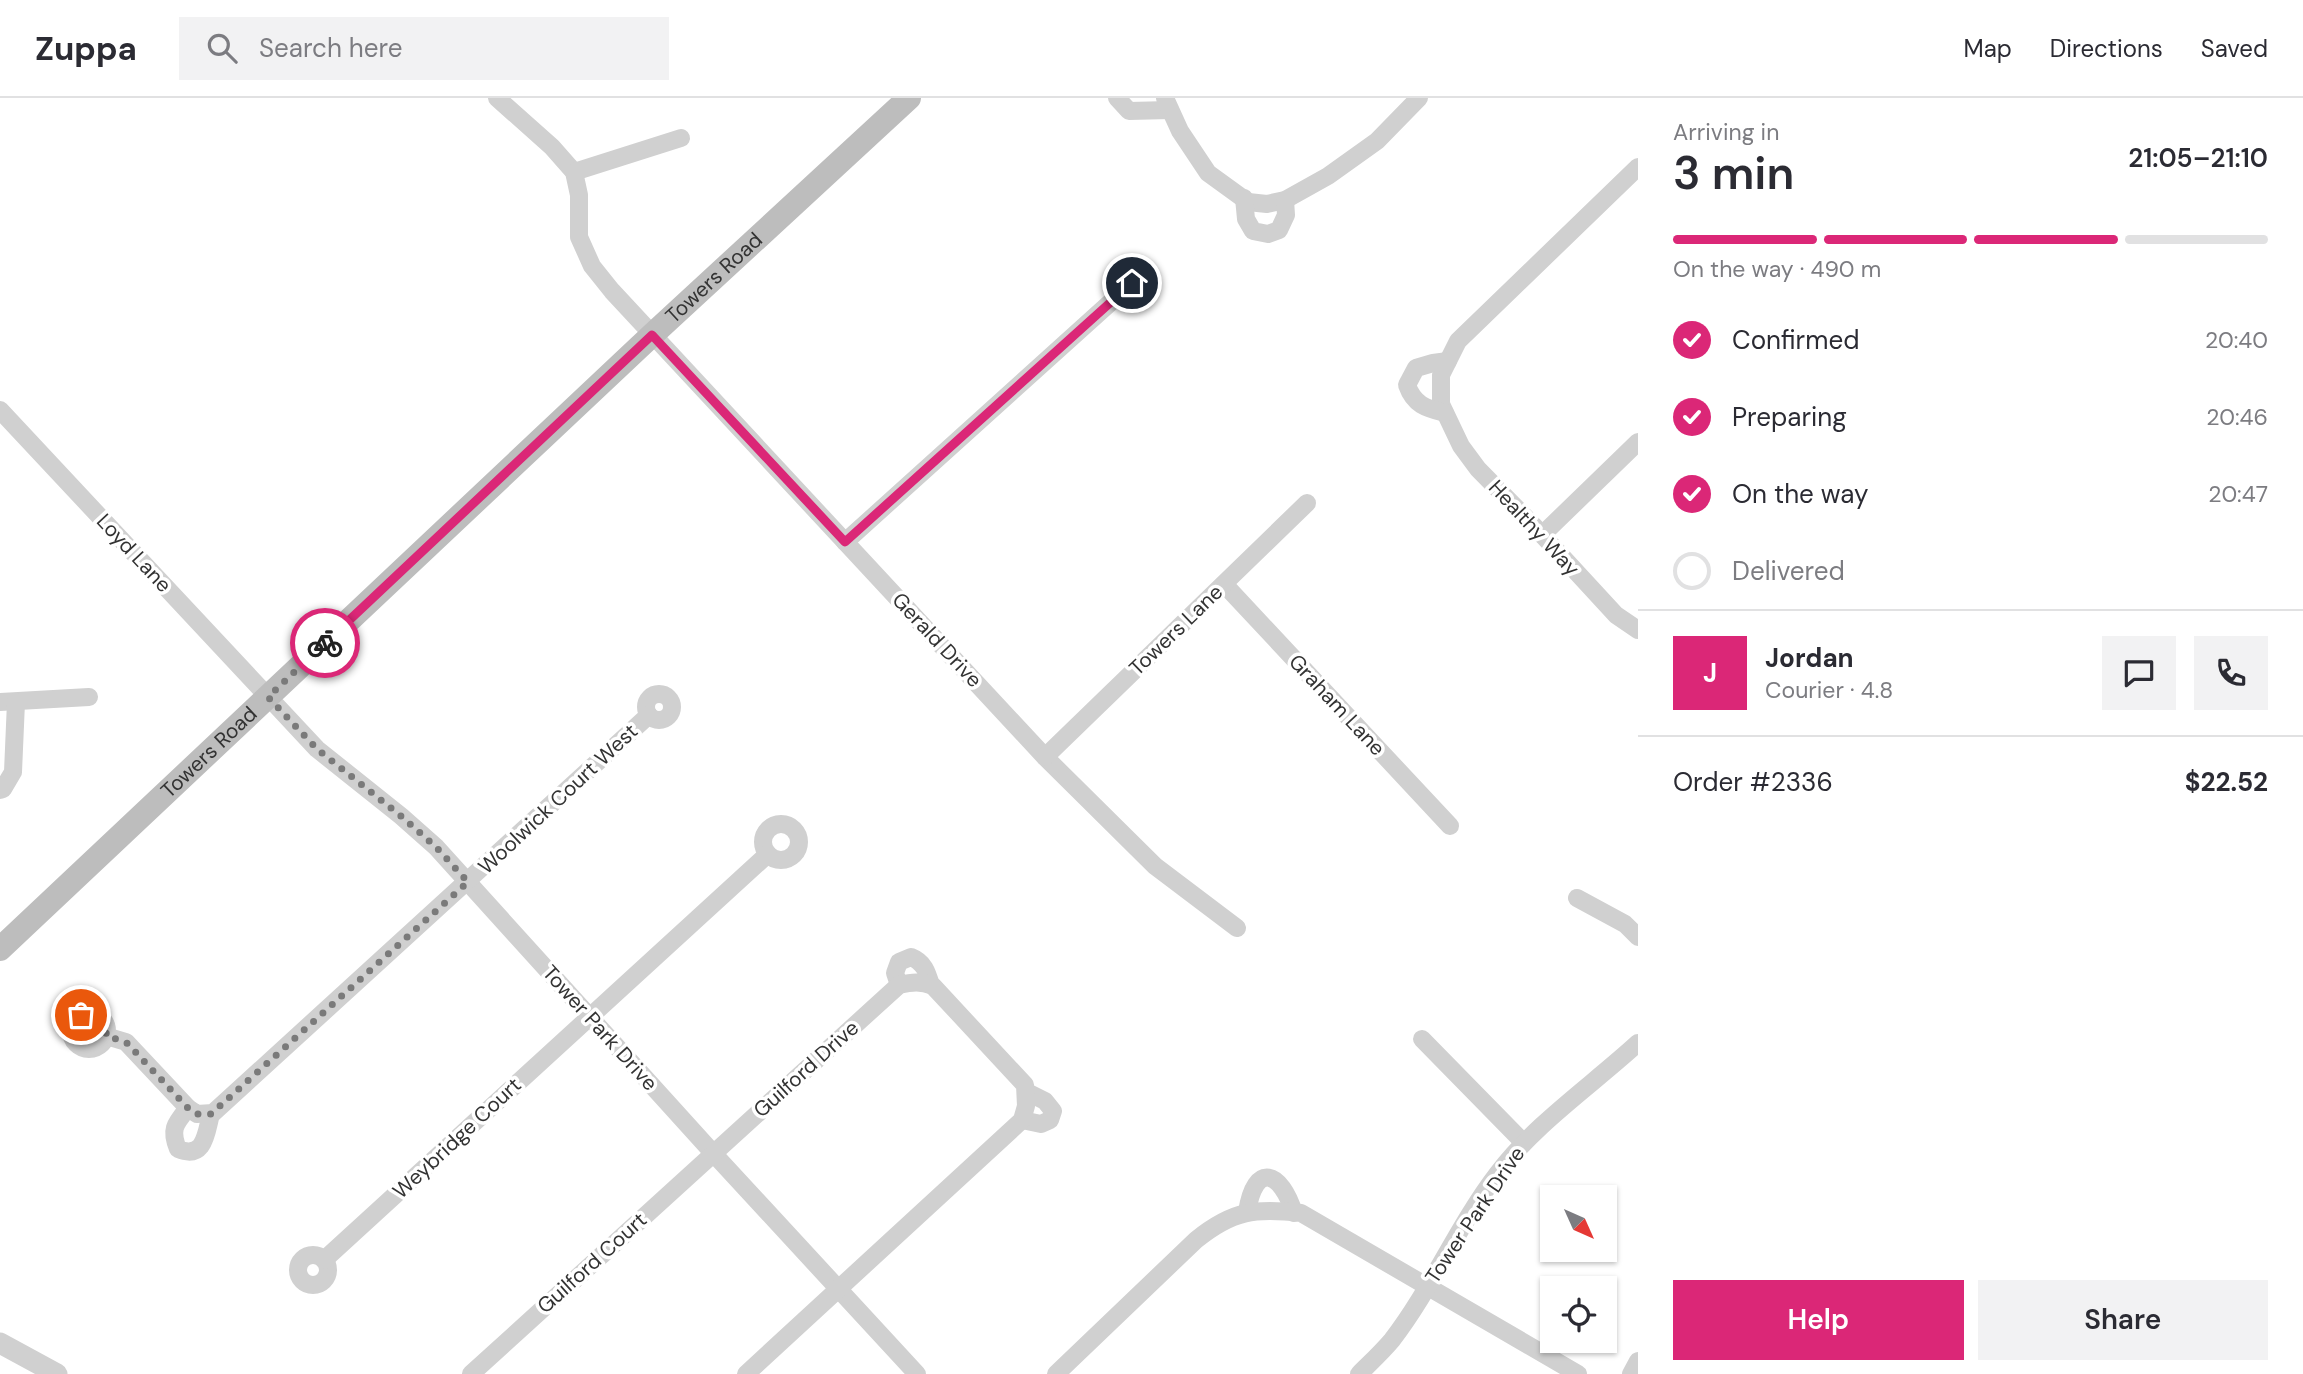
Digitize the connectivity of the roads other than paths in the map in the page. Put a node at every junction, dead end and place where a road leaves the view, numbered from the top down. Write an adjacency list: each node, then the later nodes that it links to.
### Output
1 (497, 98): 8 (street)
2 (909, 98): 12 (main road, Towers Road)
3 (1117, 98): 5 (street)
4 (1419, 98): 10 (street)
5 (1168, 104): 9 (street)
6 (681, 138): 8 (street)
7 (1638, 167): 13 (street, Healthy Way)
8 (574, 173): 12 (street, Gerald Drive)
9 (1244, 198): 10 (street); 10 (street)
10 (1285, 200)
11 (1132, 283): 19 (street)
12 (652, 335): 19 (street, Gerald Drive); 23 (main road, Towers Road)
13 (1448, 361): 15 (street, Healthy Way); 15 (street)
14 (0, 410): 23 (street, Loyd Lane)
15 (1445, 413): 18 (street, Healthy Way)
16 (1638, 442): 18 (street)
17 (1307, 503): 20 (street, Towers Lane)
18 (1542, 535): 21 (street, Healthy Way)
19 (845, 542): 26 (street, Gerald Drive)
20 (1224, 584): 26 (street, Towers Lane); 28 (street, Graham Lane)
21 (1638, 631)
22 (89, 697): 24 (street)
23 (268, 697): 30 (street, Tower Park Drive); 34 (main road, Towers Road)
24 (8, 702): 27 (street)
25 (649, 715): 30 (street, Woolwick Court West)
26 (1045, 757): 32 (street, Gerald Drive)
27 (0, 790)
28 (1450, 826)
29 (768, 854): 37 (street, Weybridge Court)
30 (468, 882): 37 (street, Tower Park Drive); 43 (street, Woolwick Court West)
31 (1577, 898): 33 (street)
32 (1237, 928)
33 (1638, 937)
34 (0, 949)
35 (899, 985): 36 (street); 36 (street, Guilford Drive); 46 (street, Guilford Drive)
36 (931, 985): 41 (street, Guilford Drive)
37 (590, 1016): 46 (street, Tower Park Drive); 49 (street, Weybridge Court)
38 (106, 1036): 42 (street)
39 (1422, 1040): 45 (street)
40 (1638, 1043): 45 (street, Tower Park Drive)
41 (1027, 1092): 44 (street); 44 (street, Guilford Drive)
42 (188, 1108): 43 (street); 43 (street)
43 (211, 1114)
44 (1023, 1120): 51 (street)
45 (1523, 1142): 50 (street, Tower Park Drive)
46 (713, 1153): 51 (street, Tower Park Drive); 55 (street, Guilford Court)
47 (1247, 1212): 48 (street); 48 (street); 58 (street)
48 (1294, 1213): 50 (street)
49 (324, 1260)
50 (1428, 1286): 59 (street, Tower Park Drive); 60 (street)
51 (839, 1289): 56 (street); 57 (street, Tower Park Drive)
52 (0, 1343): 54 (street)
53 (1638, 1361): 61 (street)
54 (57, 1374)
55 (471, 1374)
56 (746, 1374)
57 (917, 1374)
58 (1056, 1374)
59 (1359, 1374)
60 (1578, 1374)
61 (1630, 1374)

